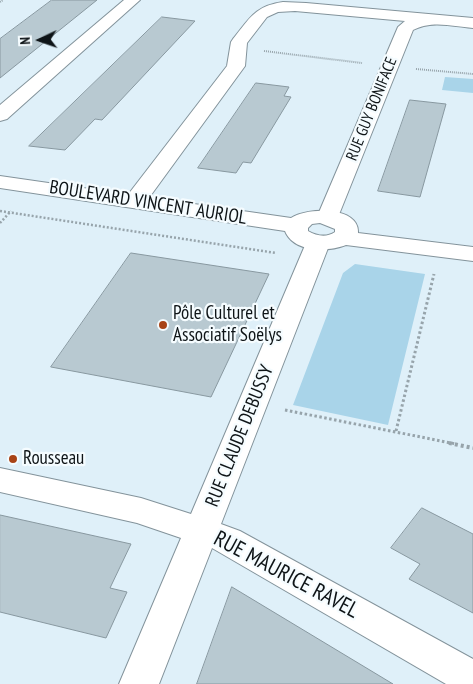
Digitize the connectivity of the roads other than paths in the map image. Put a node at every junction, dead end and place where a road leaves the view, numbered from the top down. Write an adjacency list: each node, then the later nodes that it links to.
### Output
1 (133, 0): 4 (street)
2 (432, 19): 3 (street); 6 (street); 7 (street, RUE GUY BONIFACE)
3 (473, 23)
4 (0, 115)
5 (0, 182): 6 (street, BOULEVARD VINCENT AURIOL)
6 (135, 201): 7 (street, BOULEVARD VINCENT AURIOL)
7 (324, 234): 8 (street, BOULEVARD VINCENT AURIOL); 9 (street, BOULEVARD VINCENT AURIOL); 11 (street, RUE CLAUDE DEBUSSY)
8 (473, 244)
9 (473, 254)
10 (0, 480): 11 (street, RUE MAURICE RAVEL)
11 (201, 530): 12 (street, RUE MAURICE RAVEL); 13 (street, RUE CLAUDE DEBUSSY)
12 (473, 679)
13 (138, 684)

